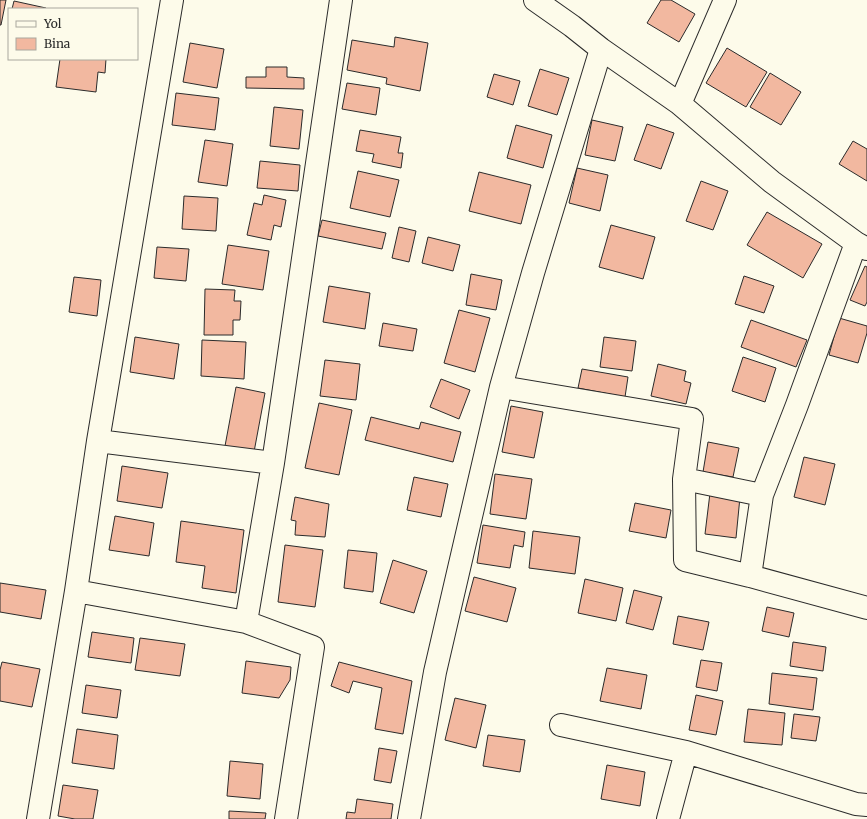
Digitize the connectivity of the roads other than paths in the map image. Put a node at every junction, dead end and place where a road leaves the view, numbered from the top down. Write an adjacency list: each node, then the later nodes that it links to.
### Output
1 (172, 0): 9 (street)
2 (341, 0): 10 (street)
3 (535, 0): 5 (street)
4 (726, 0): 6 (street)
5 (601, 49): 6 (street); 8 (street)
6 (680, 104): 7 (street)
7 (862, 246): 12 (street)
8 (501, 387): 11 (street); 22 (street)
9 (98, 441): 10 (street); 14 (street)
10 (273, 463): 16 (street)
11 (684, 479): 12 (street); 13 (street)
12 (762, 495): 13 (street)
13 (750, 576): 15 (street)
14 (76, 591): 16 (street); 20 (street)
15 (867, 608)
16 (246, 622): 21 (street)
17 (561, 725): 18 (street)
18 (686, 752): 19 (street); 23 (street)
19 (857, 809)
20 (38, 819)
21 (286, 819)
22 (409, 819)
23 (668, 819)

